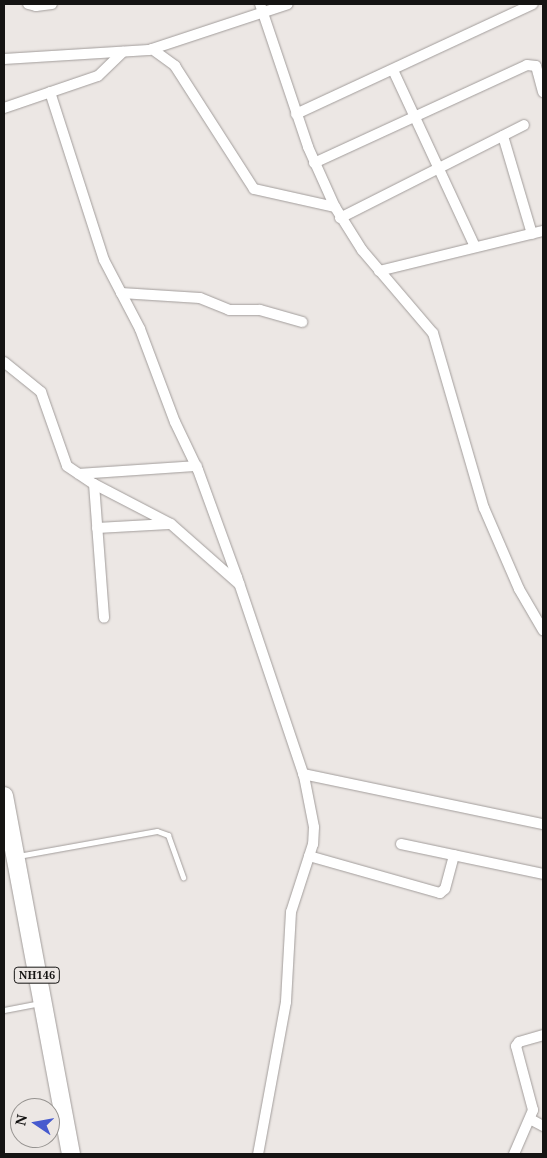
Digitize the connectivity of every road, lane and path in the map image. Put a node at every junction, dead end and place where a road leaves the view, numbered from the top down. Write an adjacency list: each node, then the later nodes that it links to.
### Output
1 (28, 4): 2 (street)
2 (52, 4)
3 (288, 4): 5 (street)
4 (533, 4): 9 (street)
5 (260, 9): 6 (street); 13 (street)
6 (152, 49): 7 (street); 19 (street)
7 (124, 52): 8 (street); 10 (street)
8 (4, 59)
9 (393, 70): 13 (street); 14 (street)
10 (50, 92): 12 (street); 25 (street)
11 (543, 92): 14 (street)
12 (4, 108)
13 (296, 114): 17 (street)
14 (415, 117): 17 (street); 18 (street)
15 (524, 125): 16 (street)
16 (503, 136): 18 (street); 22 (street)
17 (314, 163): 19 (street)
18 (439, 169): 20 (street); 23 (street)
19 (334, 207): 20 (street)
20 (340, 218): 24 (street)
21 (543, 231): 22 (street)
22 (532, 234): 23 (street)
23 (476, 247): 24 (street)
24 (379, 271): 35 (street)
25 (121, 293): 26 (street); 28 (street)
26 (302, 322)
27 (4, 362): 29 (street)
28 (197, 466): 29 (street); 33 (street)
29 (79, 474): 30 (street)
30 (94, 484): 31 (street); 32 (street)
31 (171, 524): 32 (street); 33 (street)
32 (97, 528): 34 (street)
33 (240, 585): 36 (street)
34 (104, 618)
35 (543, 630)
36 (304, 774): 39 (street); 43 (street)
37 (4, 796): 38 (highway, NH146)
38 (6, 822): 42 (highway, NH146)
39 (543, 824)
40 (400, 844): 41 (street)
41 (454, 855): 43 (street); 44 (street)
42 (15, 856): 45 (lane); 46 (highway, NH146)
43 (309, 856): 52 (street)
44 (543, 874)
45 (183, 877)
46 (42, 1002): 47 (lane); 51 (highway, NH146)
47 (4, 1010)
48 (543, 1035): 49 (street)
49 (530, 1119): 50 (street); 53 (street)
50 (543, 1126)
51 (71, 1154)
52 (258, 1154)
53 (514, 1154)

